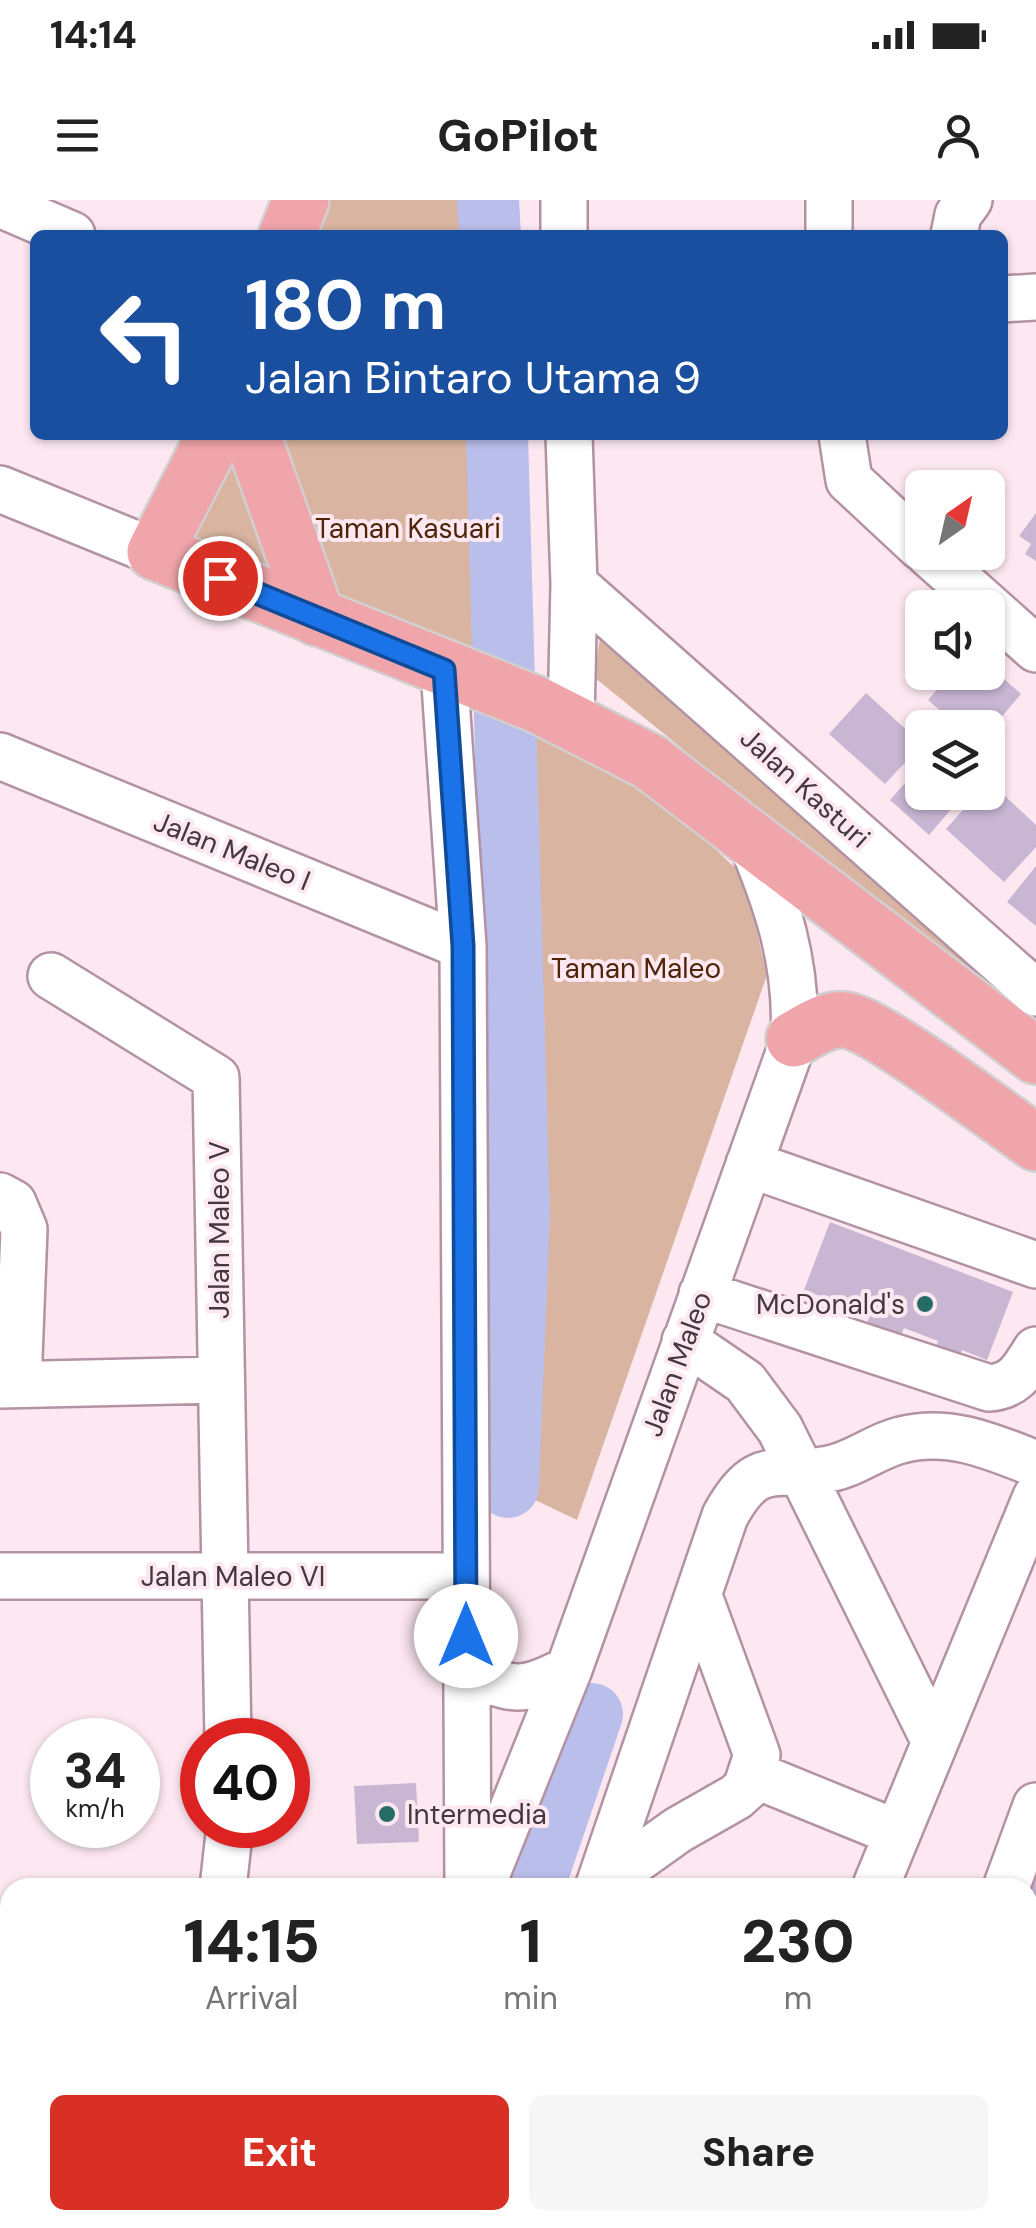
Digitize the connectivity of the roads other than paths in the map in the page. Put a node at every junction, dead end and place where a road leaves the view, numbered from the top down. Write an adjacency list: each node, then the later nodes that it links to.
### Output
1 (301, 200): 6 (main road)
2 (564, 200): 7 (street)
3 (829, 200): 8 (street)
4 (0, 204): 5 (street)
5 (54, 219)
6 (289, 230)
7 (564, 230)
8 (829, 230)
9 (1036, 298): 10 (street)
10 (1008, 299)
11 (212, 440): 17 (main road)
12 (254, 440): 20 (main road)
13 (568, 440): 19 (street)
14 (843, 440): 16 (street)
15 (0, 488): 17 (street)
16 (905, 532)
17 (155, 552): 20 (main road)
18 (947, 570): 21 (street)
19 (574, 584): 23 (street); 29 (street, Jalan Kasturi)
20 (317, 618): 22 (main road)
21 (1036, 649)
22 (455, 674): 23 (main road); 26 (street)
23 (554, 713): 25 (main road)
24 (0, 756): 26 (street, Jalan Maleo I)
25 (748, 834): 27 (main road); 31 (street, Jalan Maleo)
26 (463, 946): 47 (street)
27 (921, 969): 30 (main road); 32 (main road)
28 (51, 976): 40 (street, Jalan Maleo V)
29 (1036, 993)
30 (876, 1034): 31 (main road); 33 (main road)
31 (794, 1039): 34 (street, Jalan Maleo)
32 (1036, 1056)
33 (1036, 1142)
34 (749, 1164): 36 (street); 37 (street, Jalan Maleo)
35 (0, 1196): 41 (street)
36 (1036, 1265)
37 (702, 1294): 38 (street, Jalan Maleo); 39 (street)
38 (685, 1341): 43 (street); 50 (street, Jalan Maleo)
39 (1036, 1350)
40 (220, 1380): 41 (street); 46 (street, Jalan Maleo V)
41 (9, 1384)
42 (1036, 1464): 43 (street)
43 (796, 1470): 48 (street); 52 (street)
44 (1036, 1497): 52 (street)
45 (0, 1576): 46 (street, Jalan Maleo VI)
46 (222, 1576): 47 (street, Jalan Maleo VI); 51 (street, Jalan Maleo V)
47 (466, 1576): 49 (street)
48 (700, 1599): 53 (street); 60 (street)
49 (466, 1666): 50 (street); 58 (street)
50 (569, 1669): 59 (street, Jalan Maleo)
51 (227, 1718)
52 (935, 1742): 55 (street)
53 (752, 1774): 55 (street); 61 (street)
54 (1036, 1806): 63 (street)
55 (897, 1833): 62 (street)
56 (227, 1848): 57 (street)
57 (224, 1878)
58 (468, 1878)
59 (485, 1878)
60 (602, 1878)
61 (612, 1878)
62 (879, 1878)
63 (1010, 1878)

